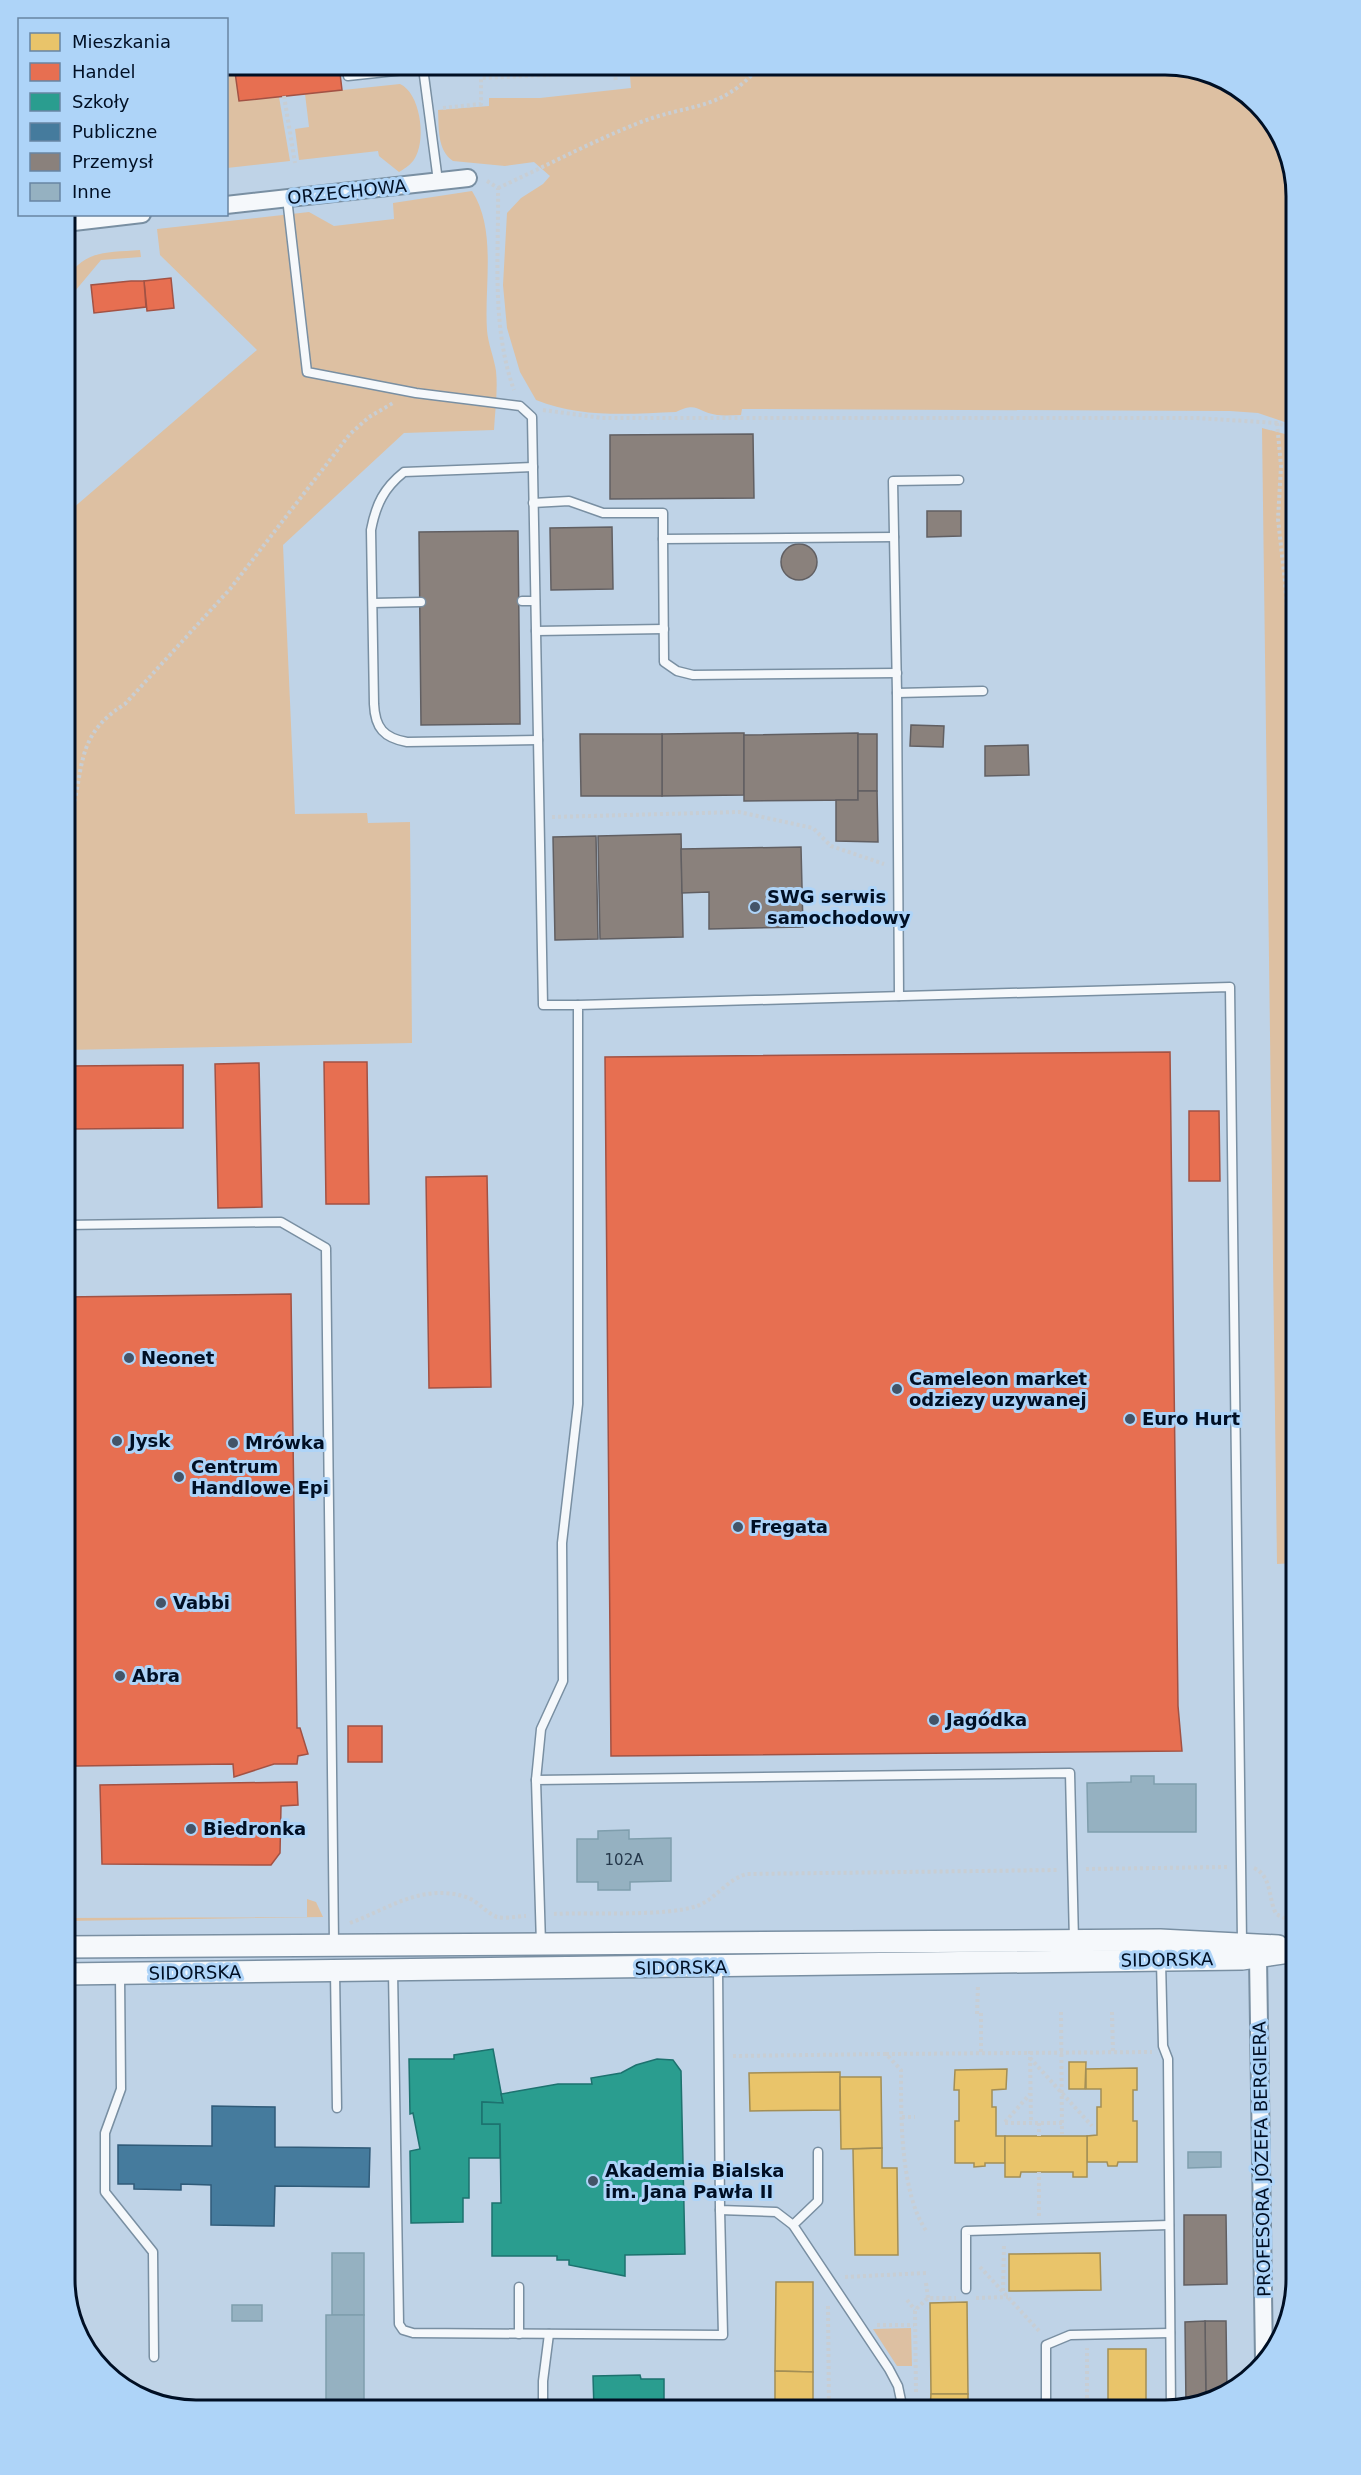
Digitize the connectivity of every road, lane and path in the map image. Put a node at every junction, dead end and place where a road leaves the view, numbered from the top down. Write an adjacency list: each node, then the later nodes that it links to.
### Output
1 (356, 75): 6 (lane)
2 (425, 75): 9 (lane)
3 (550, 75): 9 (path)
4 (615, 75): 7 (path)
5 (751, 75): 13 (path)
6 (348, 76)
7 (616, 82)
8 (284, 96): 10 (path)
9 (429, 109): 12 (lane)
10 (295, 163)
11 (468, 178): 12 (street, ORZECHOWA); 13 (path)
12 (438, 181): 14 (street, ORZECHOWA)
13 (498, 188): 19 (path)
14 (287, 198): 15 (street, ORZECHOWA); 18 (lane)
15 (228, 205)
16 (125, 216): 17 (street)
17 (75, 222)
18 (416, 393): 19 (lane); 38 (path)
19 (520, 406): 20 (path); 22 (lane)
20 (1277, 423): 21 (path); 27 (path)
21 (1286, 426)
22 (533, 467): 24 (lane); 31 (lane)
23 (959, 480): 25 (lane)
24 (533, 503): 26 (lane); 29 (lane)
25 (894, 537): 26 (lane); 34 (lane)
26 (663, 539): 32 (lane)
27 (1286, 582)
28 (522, 601): 29 (lane)
29 (535, 601): 33 (lane)
30 (420, 602): 31 (lane)
31 (373, 603): 37 (lane)
32 (663, 629): 33 (lane); 34 (lane)
33 (536, 631): 37 (lane)
34 (897, 674): 36 (lane)
35 (982, 691): 36 (lane)
36 (897, 693): 40 (lane)
37 (538, 740): 39 (lane)
38 (75, 798)
39 (540, 818): 40 (path); 42 (lane)
40 (898, 869): 41 (lane)
41 (899, 996): 42 (lane); 60 (lane)
42 (578, 1005): 44 (lane)
43 (75, 1225): 55 (lane)
44 (537, 1780): 47 (lane); 53 (lane)
45 (1230, 1867): 47 (path)
46 (1251, 1867): 50 (path)
47 (1072, 1869): 48 (path); 62 (lane)
48 (555, 1914)
49 (524, 1916): 51 (path)
50 (1286, 1919)
51 (346, 1924)
52 (793, 1943): 54 (street, SIDORSKA); 62 (street, SIDORSKA); 63 (street)
53 (541, 1944): 54 (street, SIDORSKA); 56 (street, SIDORSKA); 65 (street)
54 (717, 1944): 64 (street)
55 (334, 1945): 56 (street, SIDORSKA); 58 (street, SIDORSKA); 66 (street)
56 (392, 1945): 67 (street)
57 (75, 1947): 58 (street, SIDORSKA)
58 (120, 1947): 68 (street)
59 (1161, 1950): 60 (street, SIDORSKA); 62 (street, SIDORSKA); 73 (lane)
60 (1250, 1950): 61 (street, SIDORSKA); 120 (street, PROFESORA JÓZEFA BERGIERA)
61 (1286, 1950)
62 (1074, 1952): 63 (street, SIDORSKA)
63 (806, 1966): 64 (street, SIDORSKA)
64 (718, 1967): 65 (street, SIDORSKA); 79 (lane)
65 (542, 1970): 67 (street, SIDORSKA)
66 (335, 1971): 67 (street, SIDORSKA); 68 (street, SIDORSKA); 83 (lane)
67 (393, 1971): 117 (lane)
68 (120, 1973): 69 (street, SIDORSKA); 121 (lane)
69 (75, 1974)
70 (978, 1985): 75 (path)
71 (1061, 2012): 76 (path)
72 (1112, 2012): 77 (path)
73 (1163, 2046): 77 (path); 96 (lane)
74 (1030, 2051): 75 (path); 76 (path); 80 (path)
75 (981, 2052): 78 (path)
76 (1061, 2052): 77 (path); 81 (path)
77 (1113, 2052)
78 (885, 2054): 79 (path); 84 (path)
79 (719, 2056): 94 (lane)
80 (1030, 2058): 81 (path); 82 (path)
81 (1062, 2092): 87 (path); 89 (path)
82 (1031, 2093): 86 (path); 86 (path)
83 (338, 2108)
84 (902, 2117): 85 (path); 99 (path)
85 (915, 2117)
86 (1031, 2122): 88 (path)
87 (1062, 2122): 88 (path); 90 (path)
88 (1039, 2123): 91 (path)
89 (1092, 2126)
90 (1062, 2134)
91 (1039, 2136)
92 (818, 2152): 95 (lane)
93 (1039, 2172): 97 (path)
94 (720, 2210): 95 (lane); 118 (lane)
95 (793, 2225): 102 (lane)
96 (1169, 2225): 97 (lane); 116 (lane)
97 (1038, 2228): 98 (lane)
98 (1004, 2229): 100 (lane); 106 (path)
99 (927, 2232)
100 (966, 2251): 105 (lane); 106 (path)
101 (926, 2273): 102 (path)
102 (827, 2278): 114 (lane); 123 (path)
103 (926, 2283): 108 (path)
104 (519, 2287): 117 (lane)
105 (966, 2289)
106 (1002, 2292): 107 (path)
107 (1008, 2297): 110 (path); 115 (path)
108 (928, 2298): 109 (path); 112 (path)
109 (962, 2298)
110 (974, 2298)
111 (908, 2300): 112 (path)
112 (915, 2310): 113 (path)
113 (914, 2325): 114 (path); 125 (path)
114 (861, 2326): 124 (lane)
115 (1040, 2332)
116 (1170, 2333): 119 (lane); 128 (lane)
117 (519, 2334): 118 (lane)
118 (549, 2334): 122 (lane)
119 (1087, 2335): 126 (lane); 127 (path)
120 (1264, 2349)
121 (154, 2357)
122 (543, 2400)
123 (830, 2400)
124 (901, 2400)
125 (916, 2400)
126 (1046, 2400)
127 (1087, 2400)
128 (1171, 2400)

